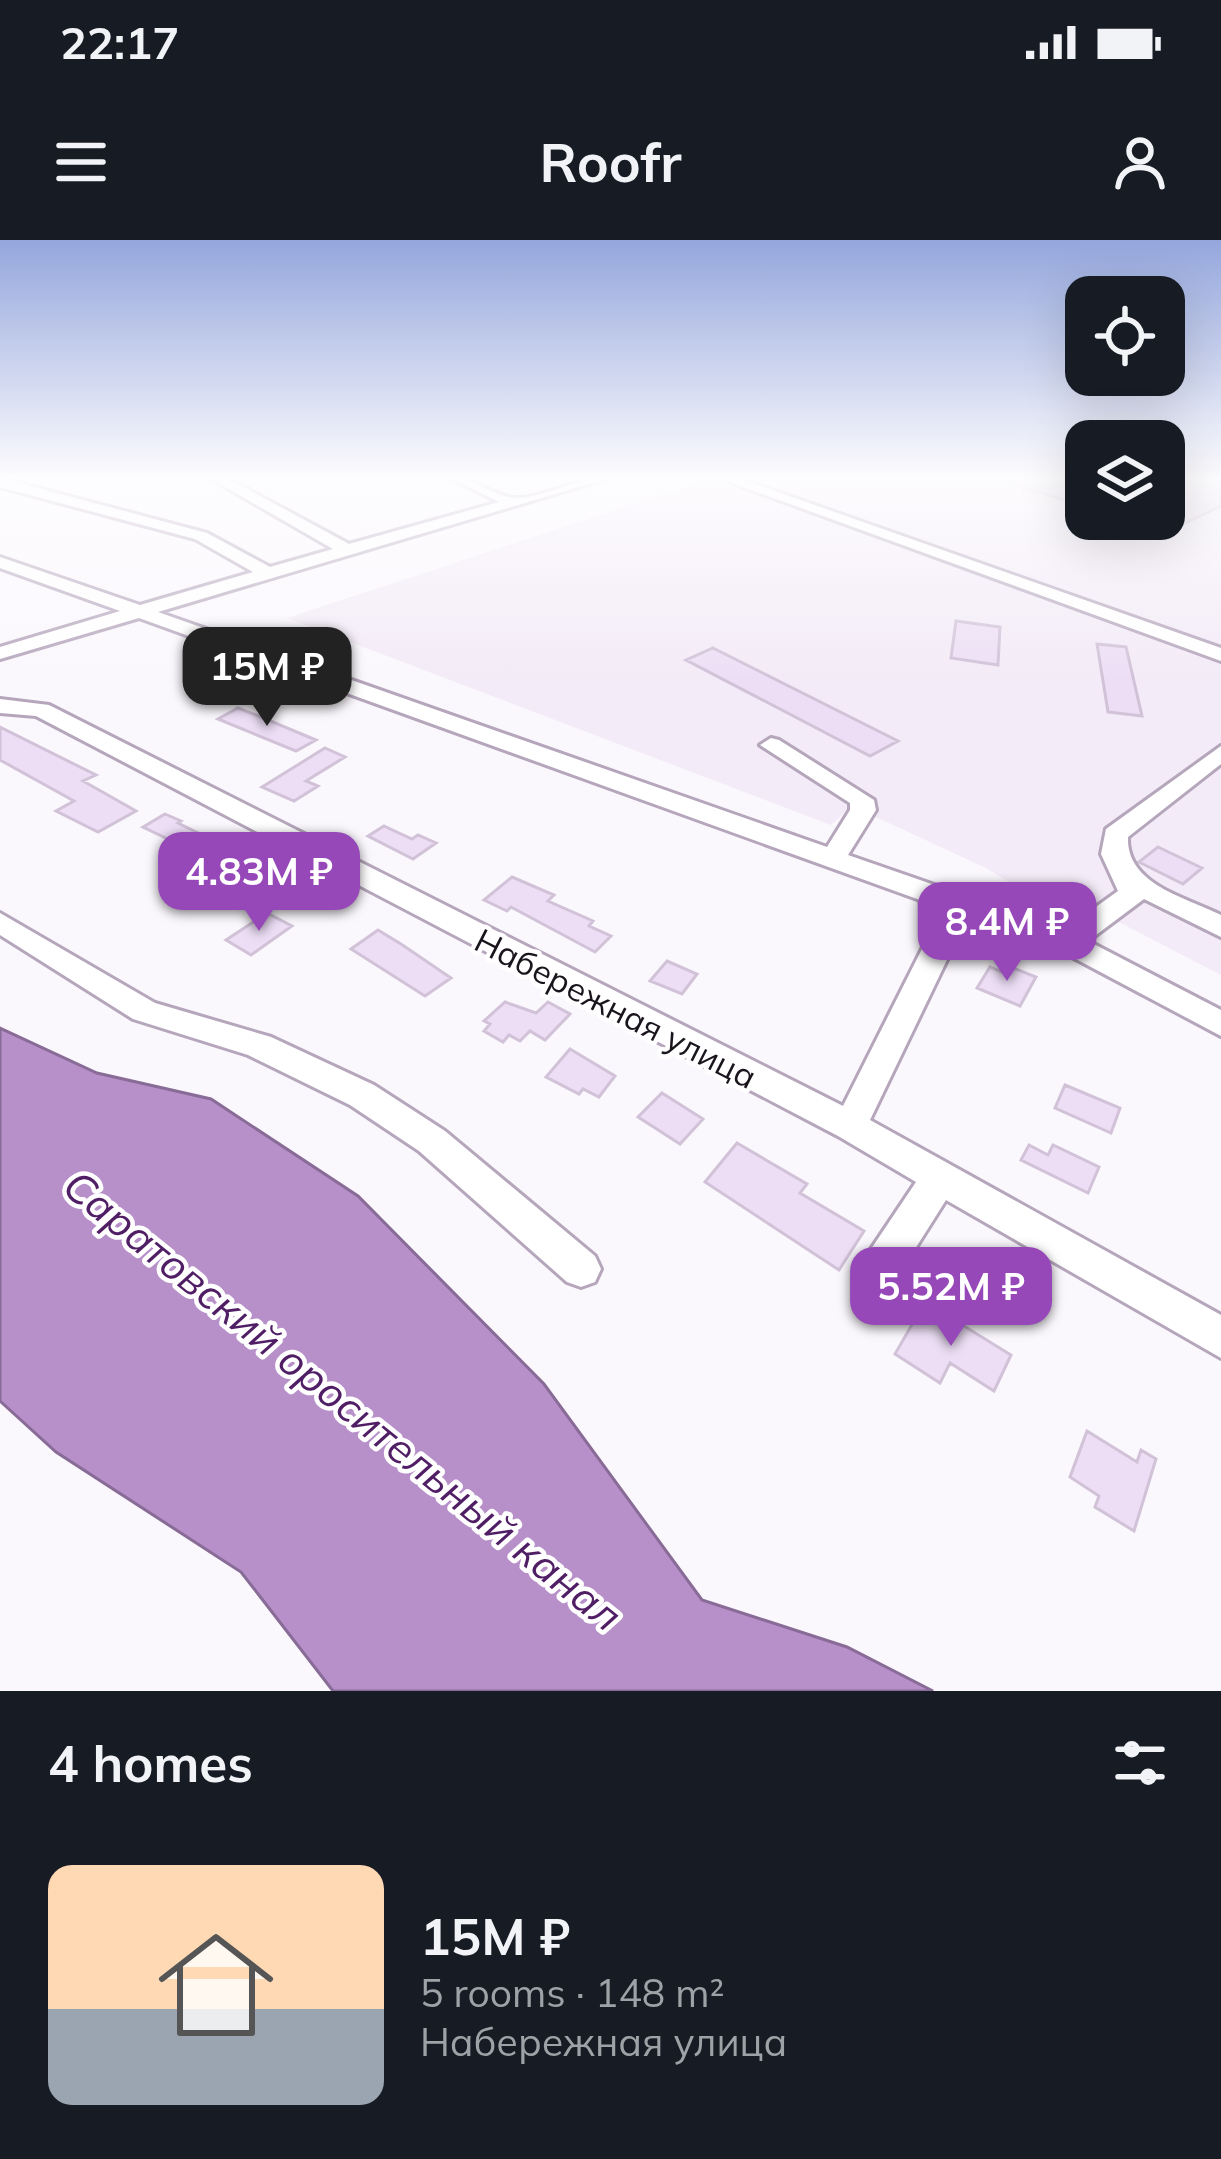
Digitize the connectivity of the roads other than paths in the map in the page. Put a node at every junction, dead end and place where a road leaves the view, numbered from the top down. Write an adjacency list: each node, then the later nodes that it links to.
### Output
1 (217, 545): 7 (street)
2 (338, 545): 5 (street)
3 (366, 545): 5 (street)
4 (913, 545): 10 (street)
5 (347, 550): 7 (street)
6 (0, 562): 8 (street)
7 (267, 573): 8 (street)
8 (136, 610): 9 (street); 14 (street)
9 (0, 653)
10 (1221, 655)
11 (0, 706): 21 (street, Набережная улица)
12 (771, 745): 14 (street)
13 (1221, 753): 15 (street)
14 (832, 858): 16 (street)
15 (1127, 879): 18 (street); 19 (street)
16 (933, 894): 19 (street); 21 (street)
17 (0, 922): 23 (street)
18 (1221, 926)
19 (1067, 941): 20 (street)
20 (1221, 1024)
21 (850, 1126): 22 (street, Набережная улица)
22 (940, 1177): 24 (street); 25 (street, Набережная улица)
23 (581, 1269)
24 (875, 1277)
25 (1221, 1338)

